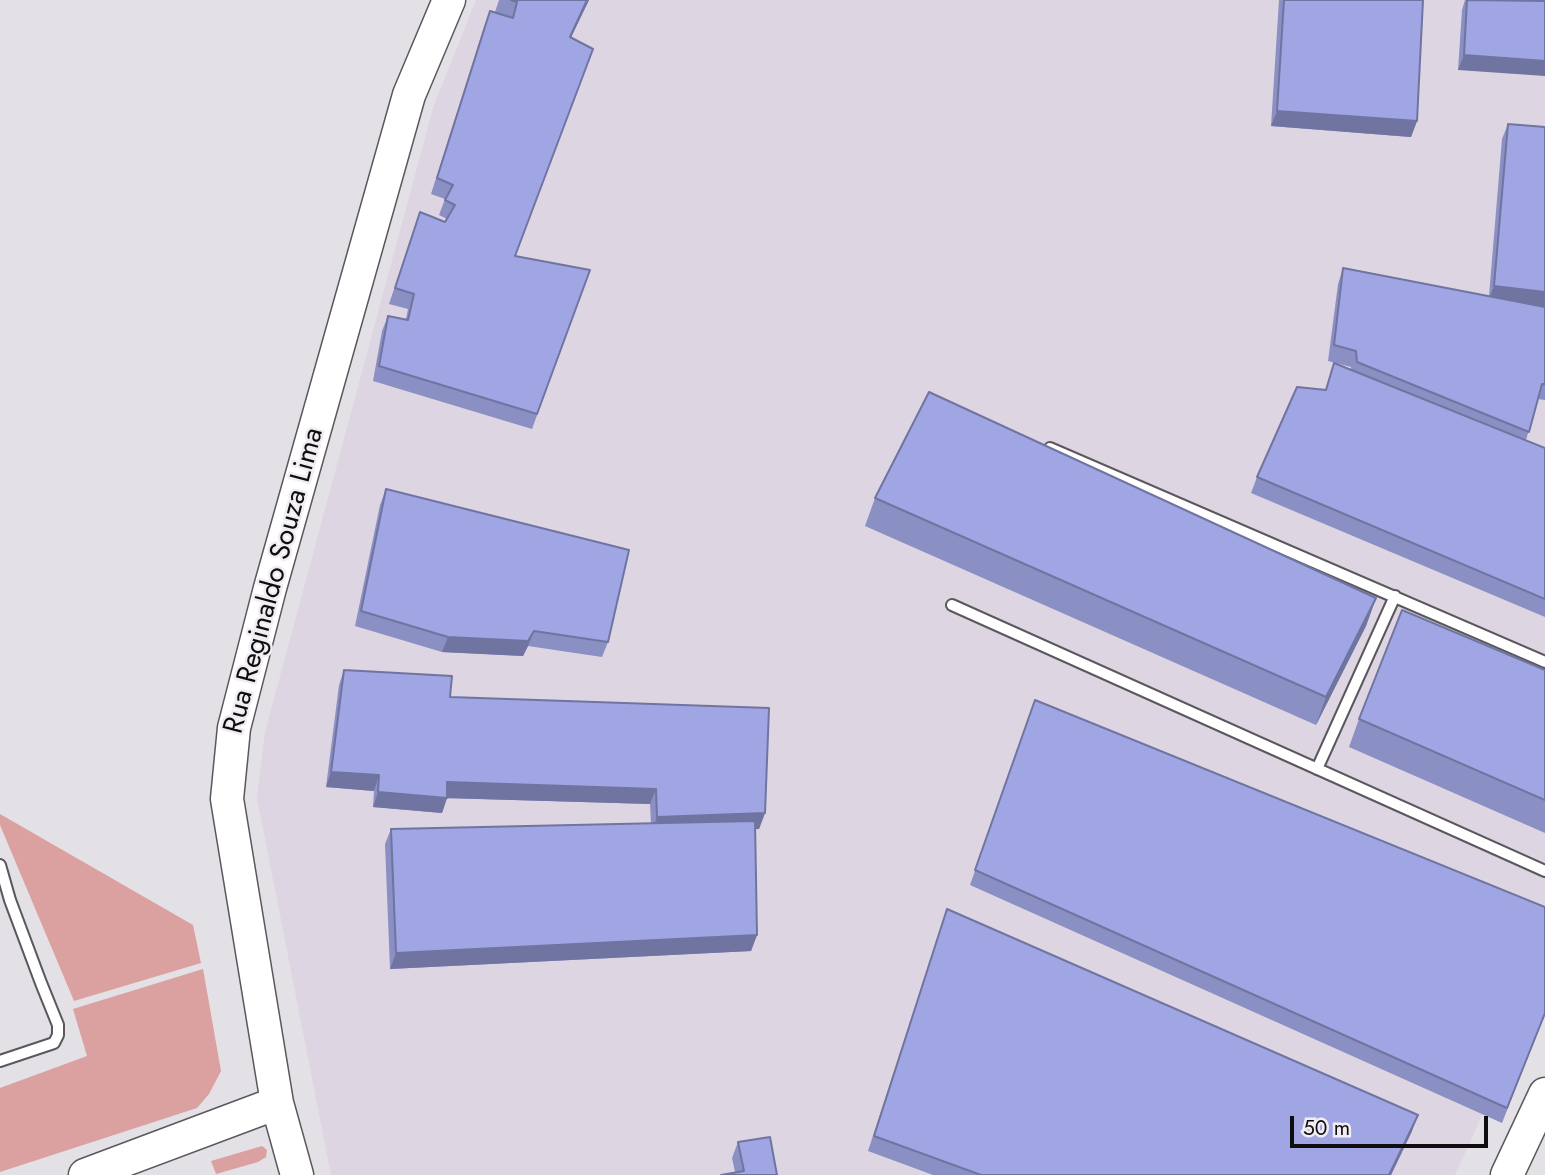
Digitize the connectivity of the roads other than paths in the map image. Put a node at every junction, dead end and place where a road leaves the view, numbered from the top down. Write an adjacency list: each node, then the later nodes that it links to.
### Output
1 (449, 0): 11 (street, Rua Reginaldo Souza Lima)
2 (1039, 443): 3 (lane)
3 (1395, 596): 5 (lane); 6 (lane)
4 (952, 605): 6 (lane)
5 (1545, 662)
6 (1317, 769): 8 (lane)
7 (0, 865): 9 (lane)
8 (1545, 871)
9 (0, 1061)
10 (1545, 1094): 14 (street)
11 (277, 1103): 12 (street, Rua Reginaldo Souza Lima); 13 (street)
12 (286, 1172)
13 (85, 1175)
14 (1507, 1175)

